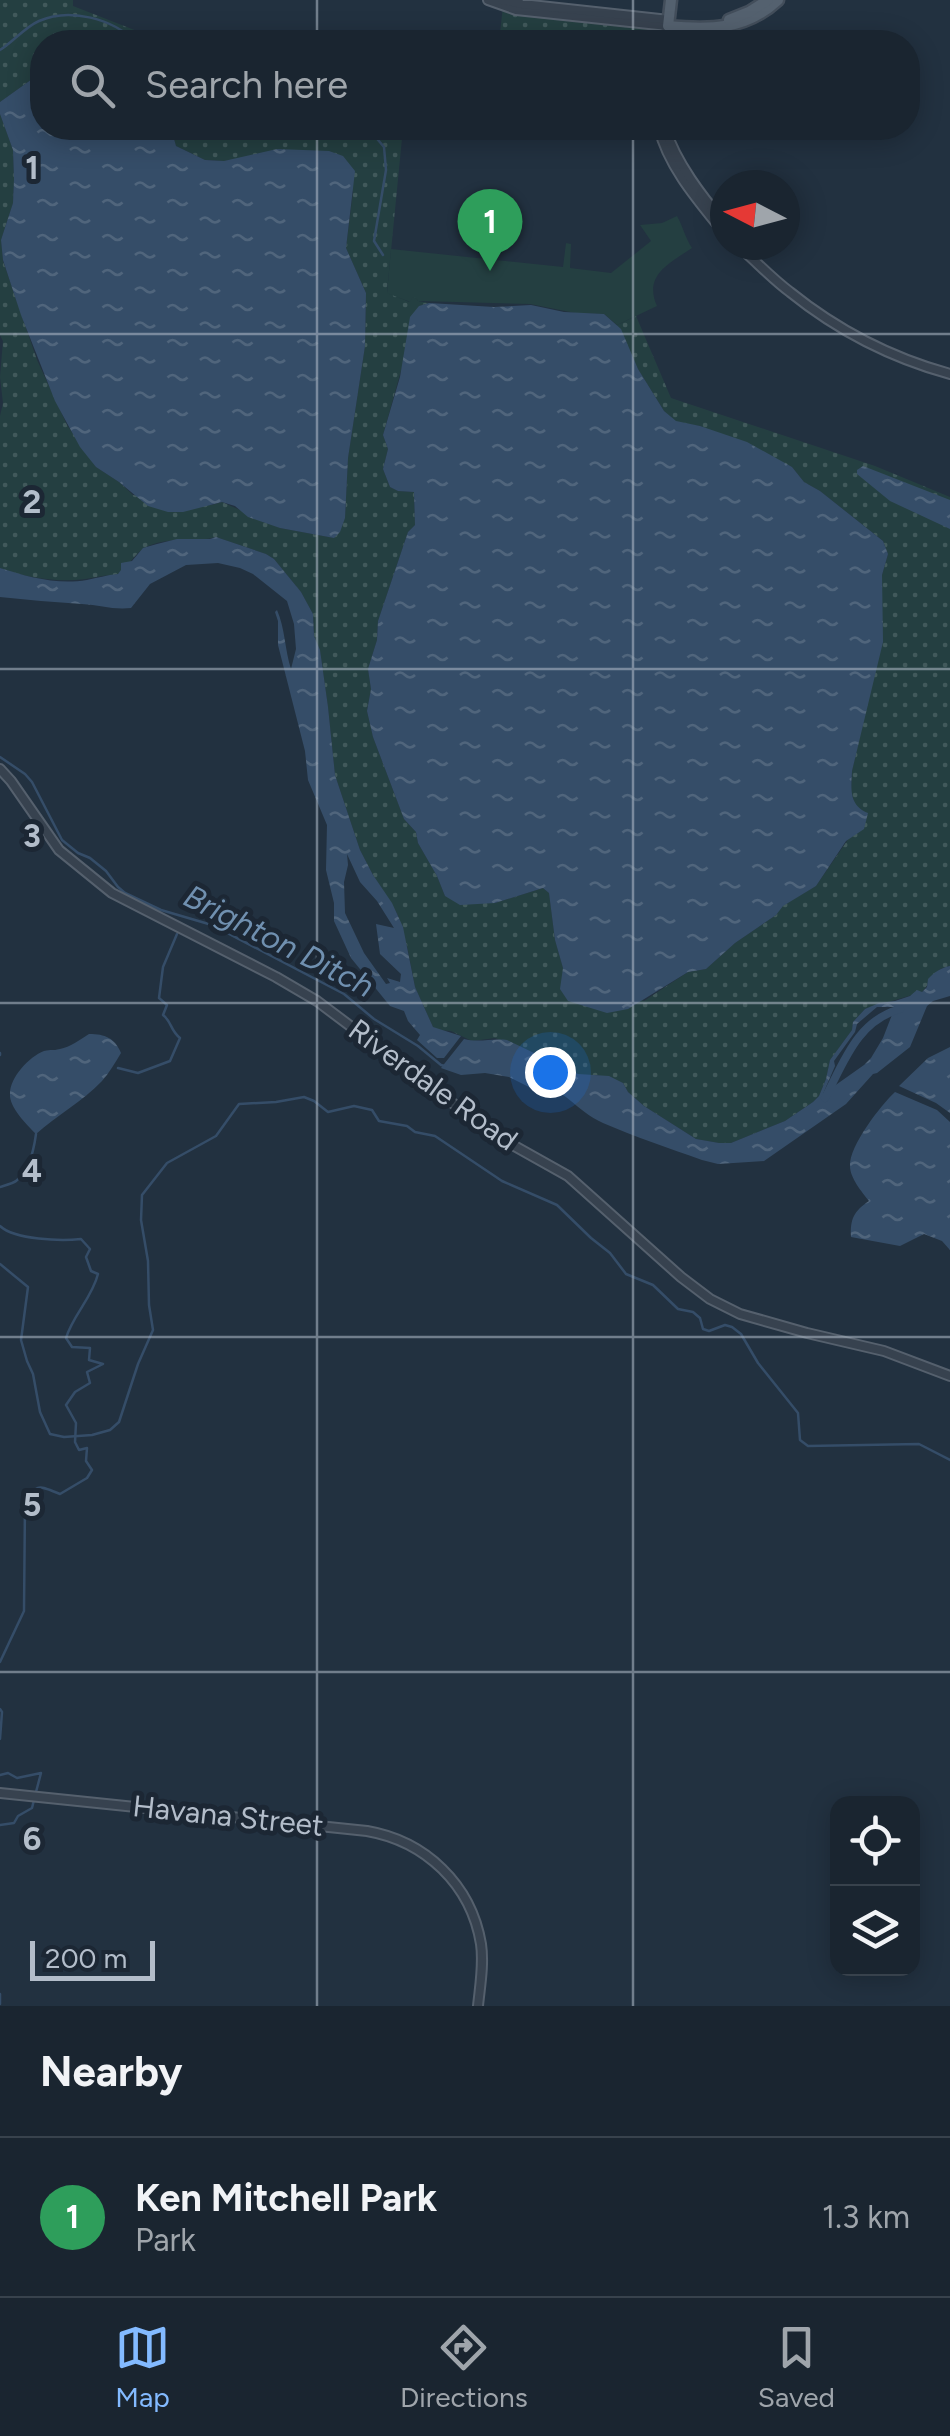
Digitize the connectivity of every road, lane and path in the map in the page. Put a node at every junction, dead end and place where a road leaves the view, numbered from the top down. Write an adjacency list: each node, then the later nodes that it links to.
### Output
1 (488, 0): 6 (street)
2 (502, 0): 6 (street)
3 (670, 0): 6 (main road)
4 (768, 0): 6 (main road)
5 (778, 0): 6 (main road)
6 (668, 23): 7 (street)
7 (667, 30)
8 (665, 140): 9 (street)
9 (698, 194): 10 (street); 11 (street)
10 (710, 207)
11 (710, 212)
12 (754, 260): 13 (street)
13 (950, 374)
14 (0, 769): 15 (street, Riverdale Road)
15 (950, 1376)
16 (0, 1793): 17 (street, Havana Street)
17 (478, 2006)

